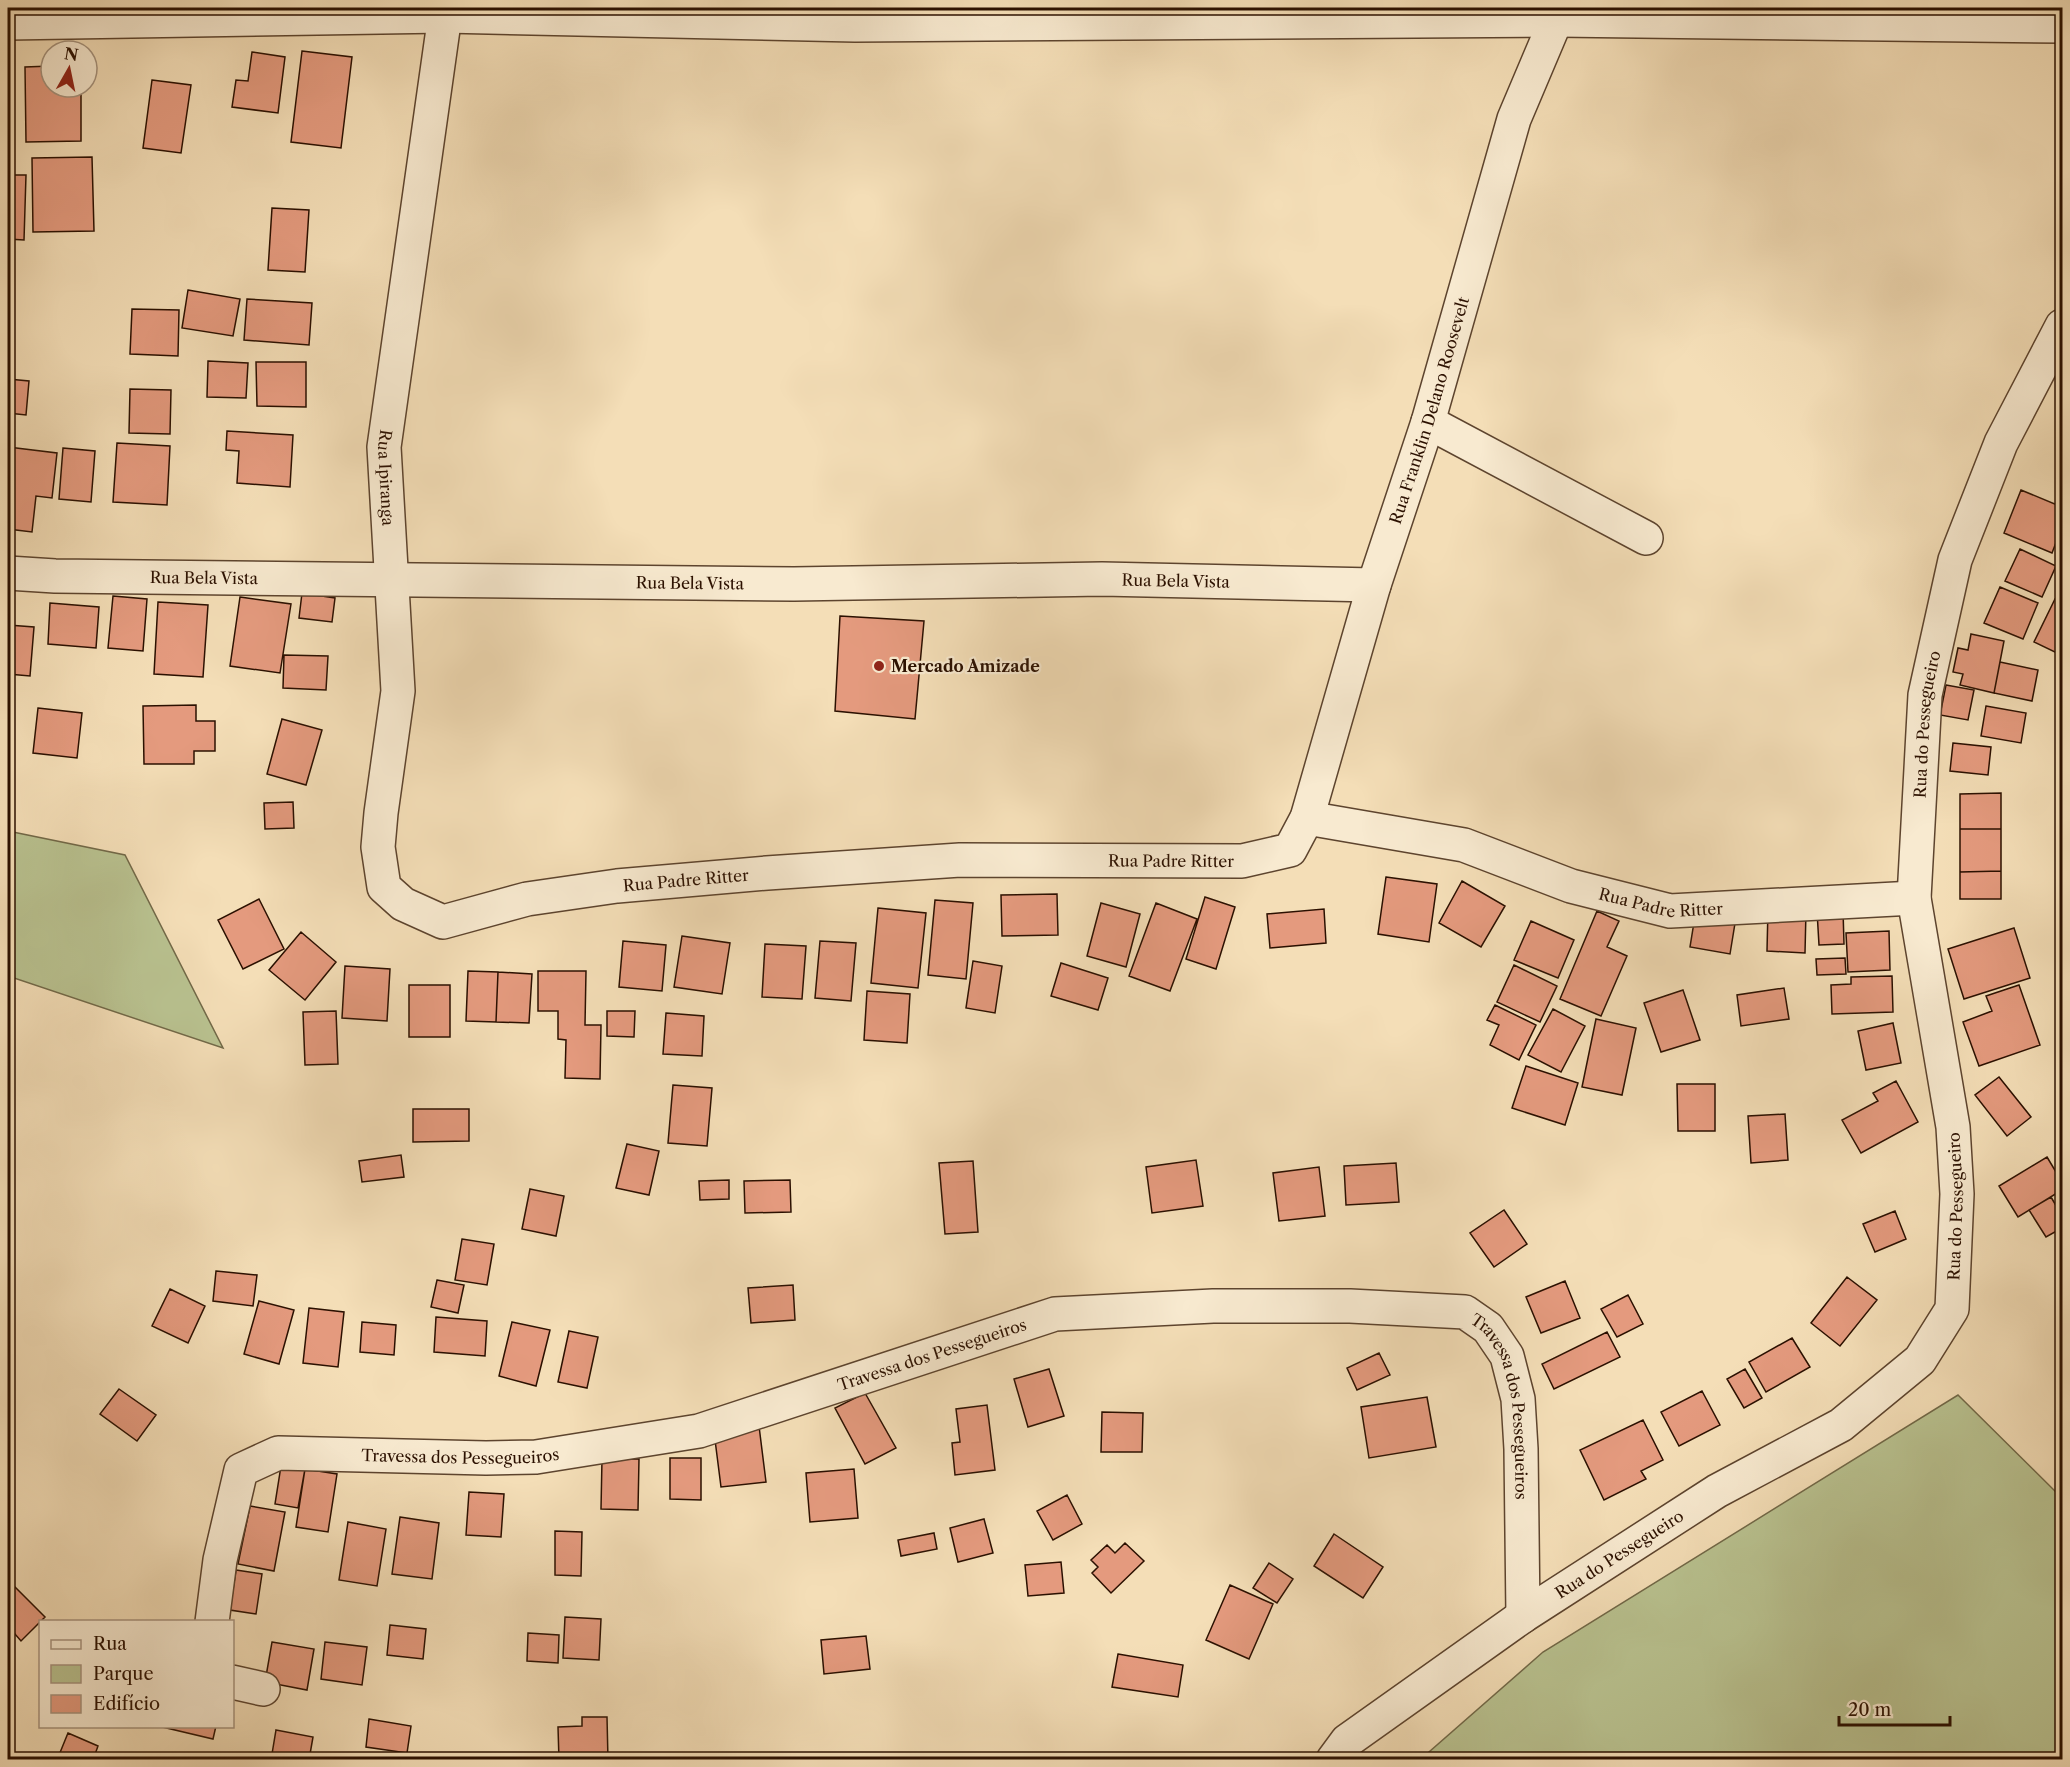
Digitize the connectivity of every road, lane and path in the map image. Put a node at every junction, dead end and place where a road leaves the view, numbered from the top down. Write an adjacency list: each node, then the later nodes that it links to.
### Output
1 (445, 12): 2 (street); 3 (street); 9 (street, Rua Ipiranga)
2 (1559, 14): 4 (street); 6 (street, Rua Franklin Delano Roosevelt)
3 (8, 23)
4 (2062, 26)
5 (2062, 326): 12 (street, Rua do Pessegueiro)
6 (1428, 422): 7 (street); 10 (street, Rua Franklin Delano Roosevelt)
7 (1646, 538)
8 (8, 573): 9 (street, Rua Bela Vista)
9 (391, 580): 10 (street, Rua Bela Vista); 13 (street, Rua Ipiranga)
10 (1374, 585): 11 (street, Rua Franklin Delano Roosevelt)
11 (1307, 818): 12 (street, Rua Padre Ritter); 13 (street, Rua Padre Ritter)
12 (1914, 898): 14 (street, Rua do Pessegueiro)
13 (404, 904)
14 (1523, 1616): 15 (street, Travessa dos Pessegueiros); 16 (street, Rua do Pessegueiro)
15 (212, 1620)
16 (1333, 1760)

